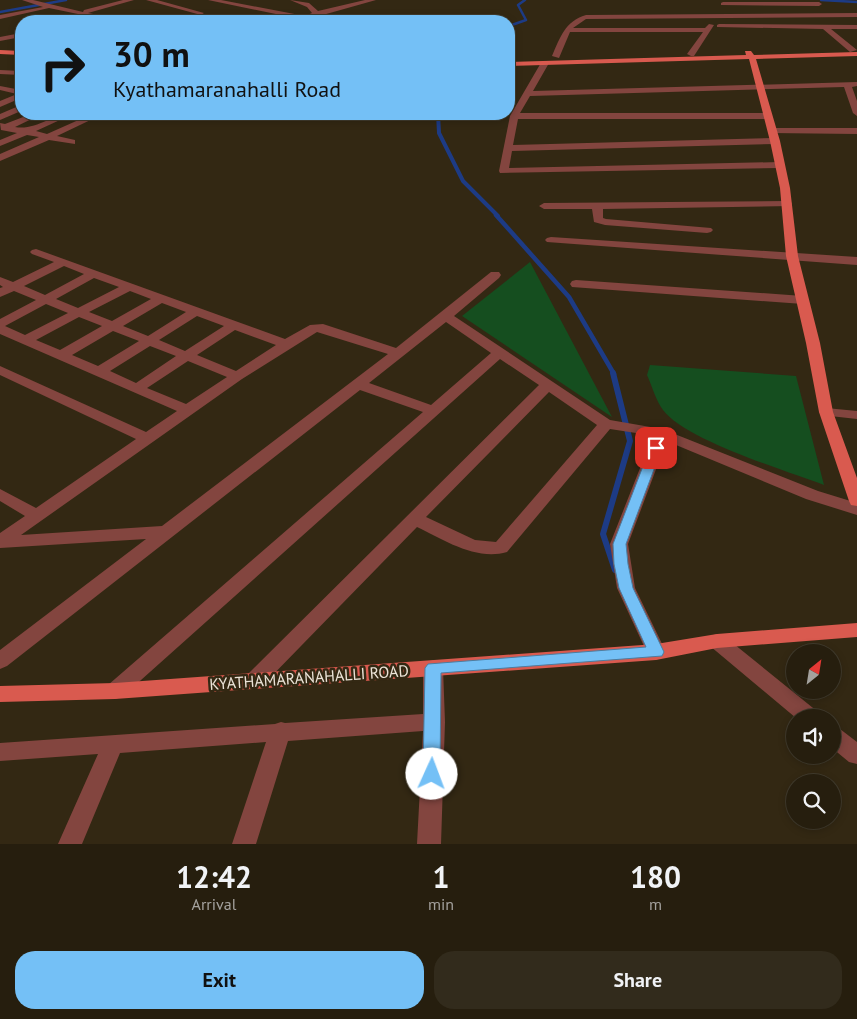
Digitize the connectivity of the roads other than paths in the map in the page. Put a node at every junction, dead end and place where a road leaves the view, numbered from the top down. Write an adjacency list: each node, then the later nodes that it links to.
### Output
1 (25, 0): 10 (street)
2 (55, 0): 10 (street)
3 (131, 0): 15 (street)
4 (148, 0): 14 (street)
5 (210, 0): 19 (street)
6 (293, 0): 16 (street)
7 (373, 0): 12 (street)
8 (337, 2): 12 (street)
9 (724, 2): 11 (street); 21 (street)
10 (36, 4): 13 (street)
11 (819, 4)
12 (350, 5): 16 (street)
13 (48, 7): 15 (street); 22 (street)
14 (202, 12)
15 (74, 13): 17 (street); 18 (street)
16 (316, 14)
17 (61, 15)
18 (88, 15)
19 (289, 15)
20 (857, 15): 21 (street)
21 (717, 16): 24 (street); 26 (street)
22 (0, 17)
23 (857, 27): 25 (street)
24 (709, 28): 25 (street); 26 (street); 34 (street)
25 (826, 28): 31 (street)
26 (567, 30): 36 (street)
27 (15, 36): 28 (street)
28 (0, 39)
29 (0, 48): 30 (main road)
30 (15, 49)
31 (856, 51): 35 (main road)
32 (0, 52): 33 (main road)
33 (15, 53)
34 (691, 54): 35 (main road); 36 (main road)
35 (750, 55): 38 (main road); 46 (main road)
36 (556, 56): 37 (main road)
37 (515, 58)
38 (545, 63): 39 (main road); 49 (street)
39 (515, 64)
40 (0, 72): 41 (street)
41 (11, 72): 42 (street); 43 (street)
42 (15, 72)
43 (0, 78)
44 (847, 84): 45 (street); 46 (street); 54 (street)
45 (857, 84)
46 (761, 86): 49 (street); 58 (main road)
47 (0, 88): 48 (street)
48 (15, 92)
49 (526, 94): 55 (street)
50 (15, 96): 51 (street)
51 (2, 101): 52 (street)
52 (15, 103)
53 (15, 110): 56 (street)
54 (857, 113)
55 (515, 114)
56 (0, 116)
57 (515, 116): 58 (street)
58 (768, 116): 67 (main road)
59 (23, 120): 63 (street)
60 (54, 120): 65 (street)
61 (85, 120): 66 (street)
62 (513, 120): 70 (street)
63 (2, 128): 65 (street)
64 (857, 131): 67 (street)
65 (26, 132): 66 (street); 69 (street)
66 (48, 136): 68 (street); 71 (street)
67 (774, 136): 70 (street); 73 (main road)
68 (72, 142)
69 (0, 143)
70 (507, 148): 73 (street)
71 (0, 157): 72 (street)
72 (15, 160)
73 (780, 165): 74 (main road)
74 (787, 204): 76 (street); 80 (main road)
75 (544, 206): 76 (street)
76 (597, 206): 77 (street)
77 (707, 230)
78 (551, 240): 80 (street)
79 (36, 252): 82 (street)
80 (792, 256): 81 (street); 92 (main road)
81 (857, 261)
82 (64, 262): 83 (street); 87 (street)
83 (94, 273): 88 (street); 91 (street)
84 (495, 275): 95 (street)
85 (0, 281): 87 (street)
86 (576, 284): 92 (street)
87 (13, 286): 89 (street); 91 (street)
88 (129, 286): 90 (street); 94 (street)
89 (0, 293)
90 (161, 298): 93 (street); 98 (street)
91 (45, 299): 94 (street); 96 (street)
92 (803, 300): 115 (main road)
93 (196, 311): 97 (street); 101 (street)
94 (78, 313): 98 (street); 100 (street)
95 (446, 316): 103 (street); 104 (street)
96 (0, 324)
97 (234, 325): 102 (street); 106 (street)
98 (112, 326): 101 (street); 105 (street)
99 (0, 329): 100 (street)
100 (26, 340): 105 (street)
101 (149, 341): 106 (street); 108 (street)
102 (286, 344): 104 (street); 109 (street)
103 (500, 352): 111 (street); 114 (street)
104 (398, 353): 110 (street)
105 (62, 356): 108 (street)
106 (187, 356): 109 (street); 112 (street)
107 (0, 370): 119 (street)
108 (99, 372): 112 (street)
109 (237, 376): 113 (street)
110 (358, 384): 114 (street); 125 (street)
111 (548, 384): 117 (street); 124 (street)
112 (138, 388): 113 (street)
113 (190, 411): 119 (street)
114 (434, 411): 133 (street)
115 (826, 412): 116 (street); 121 (main road)
116 (857, 416)
117 (619, 426): 118 (street); 124 (street)
118 (657, 432): 122 (street); 129 (street)
119 (148, 439): 123 (street)
120 (0, 494): 123 (street)
121 (857, 501)
122 (857, 509)
123 (38, 516): 126 (street)
124 (415, 519): 132 (street)
125 (166, 532): 126 (street); 130 (street)
126 (0, 542)
127 (857, 630): 128 (main road, KYATHAMARANAHALLI ROAD)
128 (718, 641): 129 (main road, KYATHAMARANAHALLI ROAD); 135 (street)
129 (656, 652): 131 (main road, KYATHAMARANAHALLI ROAD)
130 (0, 661)
131 (433, 668): 132 (main road, KYATHAMARANAHALLI ROAD); 136 (street)
132 (255, 680): 133 (main road, KYATHAMARANAHALLI ROAD)
133 (115, 692): 134 (main road, KYATHAMARANAHALLI ROAD)
134 (0, 694)
135 (800, 709)
136 (434, 722): 137 (street); 144 (street)
137 (282, 731): 139 (street); 143 (street)
138 (841, 742): 141 (street)
139 (113, 744): 140 (street); 142 (street)
140 (0, 752)
141 (857, 755)
142 (70, 844)
143 (244, 844)
144 (429, 844)

